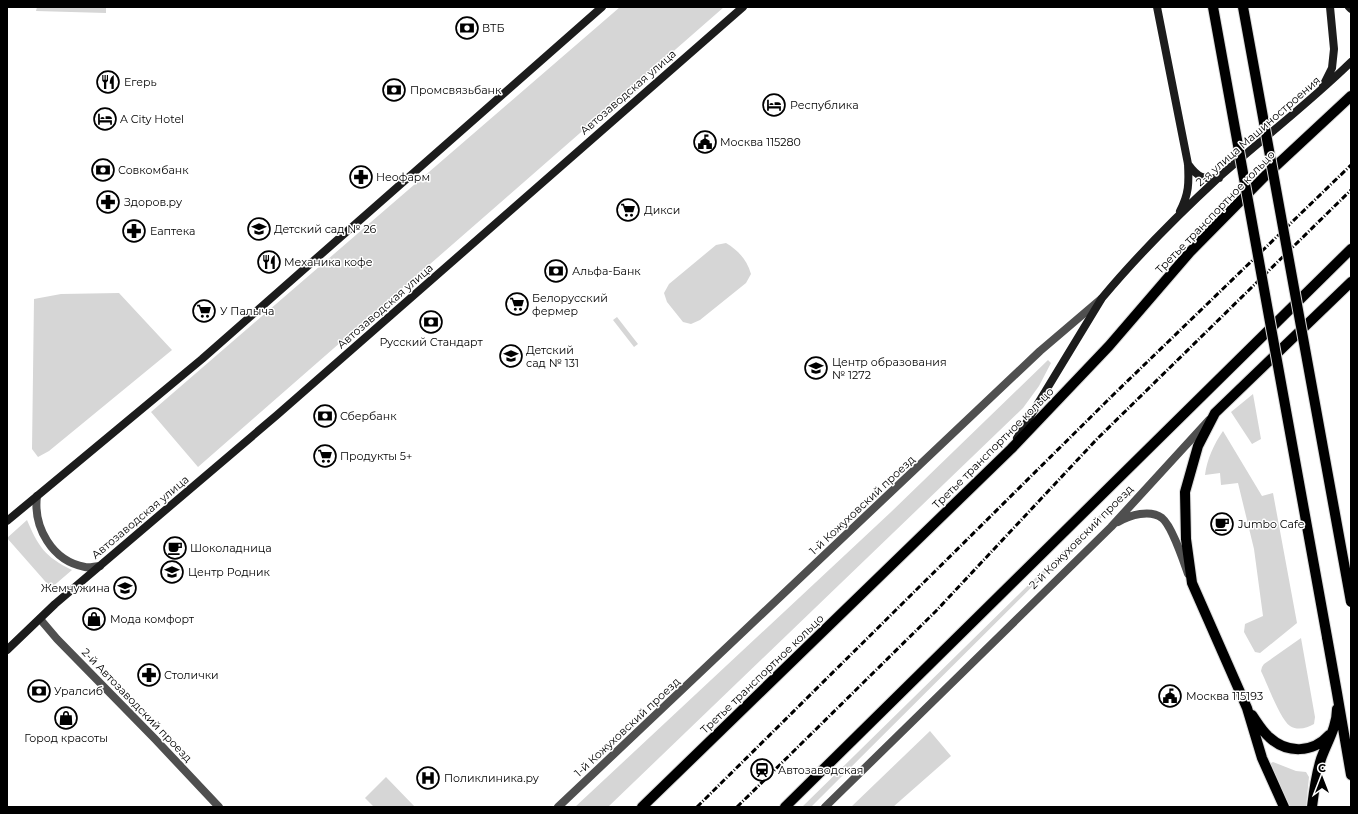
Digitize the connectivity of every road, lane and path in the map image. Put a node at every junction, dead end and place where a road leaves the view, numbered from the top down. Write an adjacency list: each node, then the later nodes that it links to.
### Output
1 (602, 7): 18 (main road)
2 (743, 7): 21 (main road, Автозаводская улица)
3 (1157, 7): 10 (main road)
4 (1212, 7): 26 (main road, bridge)
5 (1243, 7): 23 (main road, bridge)
6 (1330, 7): 8 (main road)
7 (1351, 62): 8 (main road, 2-я улица Машиностроения)
8 (1320, 92): 11 (main road, 2-я улица Машиностроения)
9 (1351, 96): 17 (main road, Третье транспортное кольцо)
10 (1188, 164): 11 (main road); 12 (main road)
11 (1219, 178): 12 (main road, 2-я улица Машиностроения)
12 (1178, 216): 15 (main road, 1-й Кожуховский проезд)
13 (1351, 249): 33 (main road)
14 (1351, 282): 16 (main road, 2-й Кожуховский проезд)
15 (1102, 298): 17 (main road); 31 (street, 1-й Кожуховский проезд)
16 (1215, 413): 20 (street, 2-й Кожуховский проезд); 22 (main road)
17 (1011, 449): 32 (main road, Третье транспортное кольцо)
18 (37, 496): 19 (main road); 21 (street)
19 (7, 520)
20 (1111, 526): 22 (street); 34 (street, 2-й Кожуховский проезд)
21 (100, 566): 24 (main road, Автозаводская улица)
22 (1192, 582): 27 (main road)
23 (1351, 602)
24 (40, 619): 25 (main road, Автозаводская улица); 30 (street, 2-й Автозаводский проезд)
25 (7, 650)
26 (1338, 693): 28 (main road); 29 (main road)
27 (1247, 708): 28 (main road); 35 (main road)
28 (1333, 730): 36 (main road)
29 (1351, 775)
30 (219, 807)
31 (558, 807)
32 (642, 807)
33 (784, 807)
34 (824, 807)
35 (1284, 807)
36 (1312, 807)

